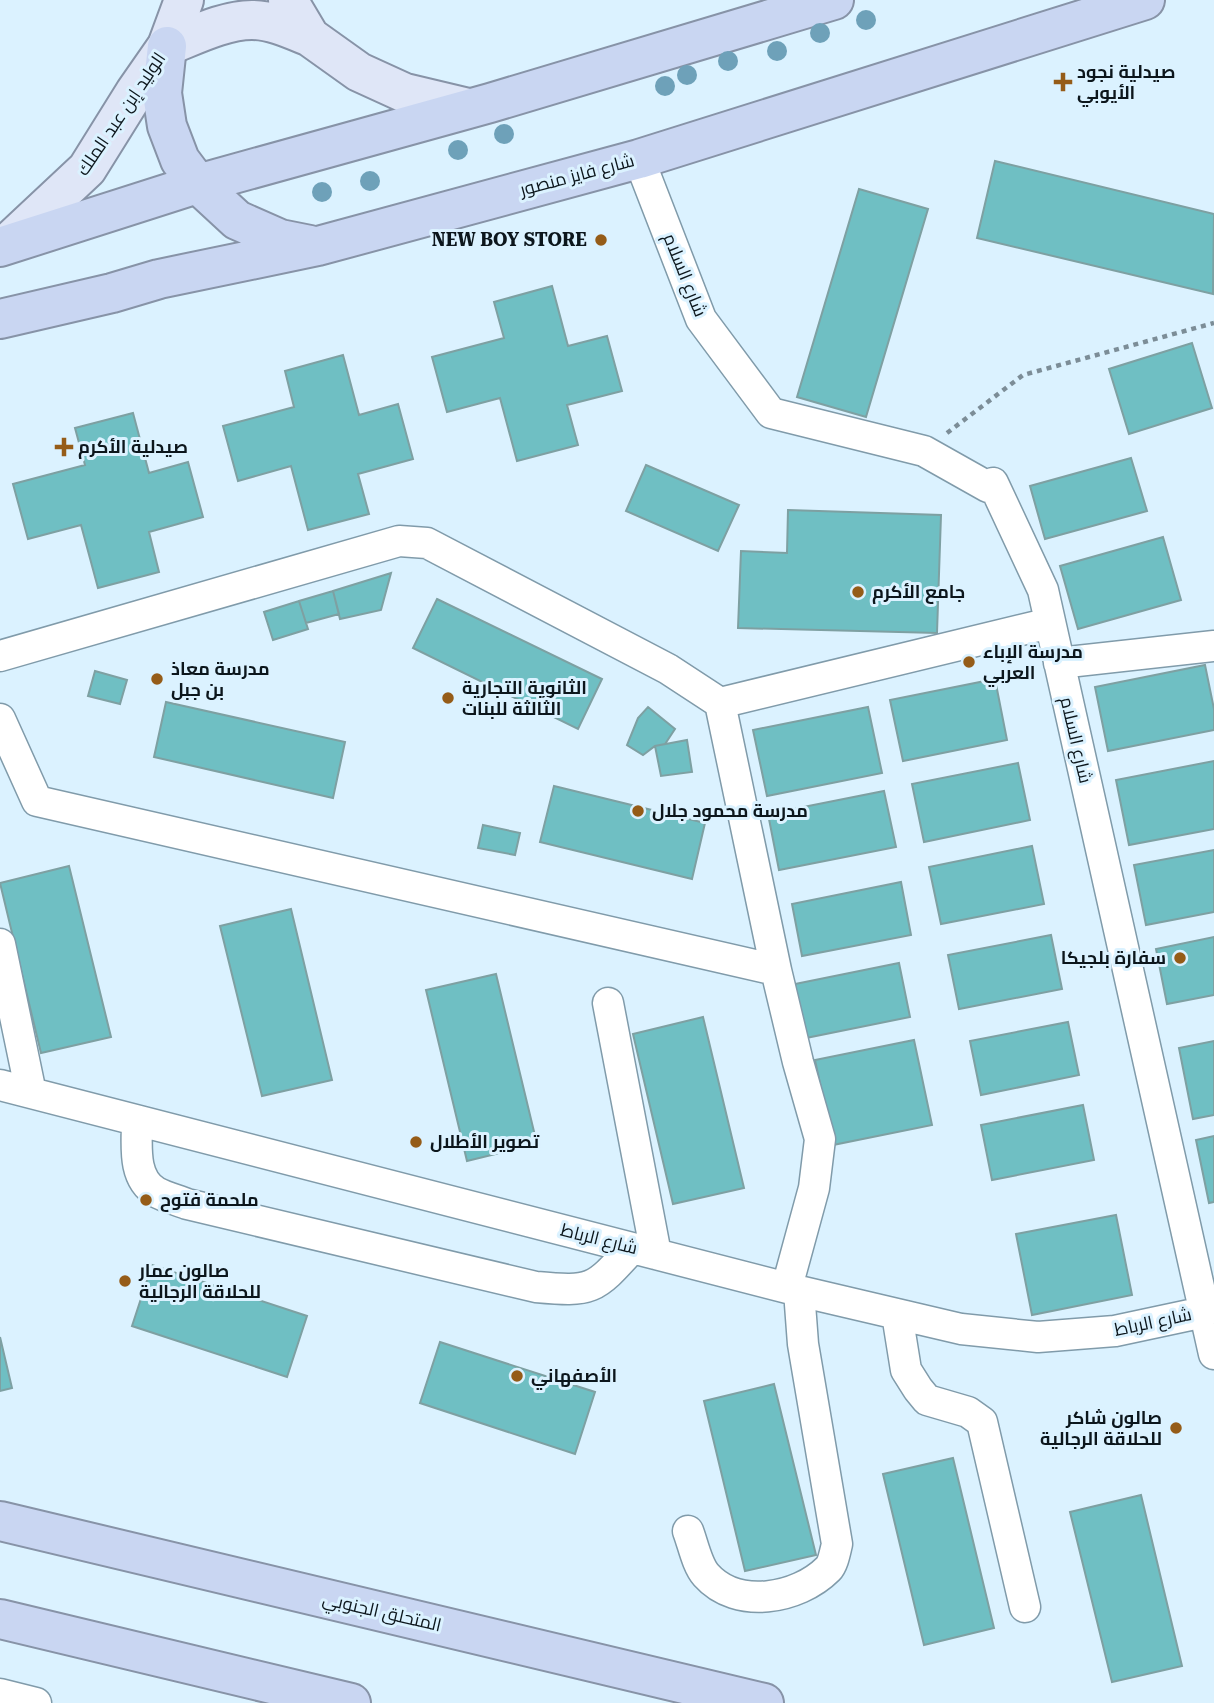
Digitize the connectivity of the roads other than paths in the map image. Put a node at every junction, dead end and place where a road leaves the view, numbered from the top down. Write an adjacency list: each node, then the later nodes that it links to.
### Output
1 (184, 0): 6 (main road, الوليد إبن عبد الملك)
2 (288, 0): 5 (main road)
3 (834, 0): 7 (highway)
4 (1145, 0): 8 (highway, شارع فايز منصور)
5 (310, 37): 6 (main road); 7 (main road)
6 (167, 46): 9 (highway); 10 (main road, الوليد إبن عبد الملك)
7 (468, 108): 9 (highway)
8 (639, 159): 11 (highway, شارع فايز منصور); 13 (street, شارع السلام)
9 (198, 184): 10 (highway); 11 (highway)
10 (4, 245)
11 (318, 246): 12 (highway, شارع فايز منصور)
12 (0, 319)
13 (1050, 623): 16 (street, شارع السلام); 17 (street)
14 (1214, 646): 16 (street)
15 (0, 656): 17 (street)
16 (1059, 663): 27 (street, شارع السلام)
17 (720, 703): 20 (street)
18 (0, 719): 20 (street)
19 (0, 944): 23 (street)
20 (776, 970): 26 (street)
21 (608, 1003): 25 (street)
22 (0, 1085): 23 (street, شارع الرباط)
23 (31, 1093): 24 (street, شارع الرباط)
24 (137, 1121): 25 (street, شارع الرباط); 25 (street)
25 (644, 1251): 26 (street, شارع الرباط)
26 (793, 1289): 28 (street, شارع الرباط); 31 (street)
27 (1204, 1312): 28 (street, شارع الرباط); 29 (street, شارع السلام)
28 (897, 1314): 32 (street)
29 (1214, 1354)
30 (0, 1521): 38 (highway, المتحلق الجنوبي)
31 (688, 1531)
32 (1026, 1607)
33 (0, 1619): 35 (highway)
34 (0, 1693): 36 (street)
35 (296, 1697): 37 (highway)
36 (36, 1703)
37 (352, 1703)
38 (764, 1703)

